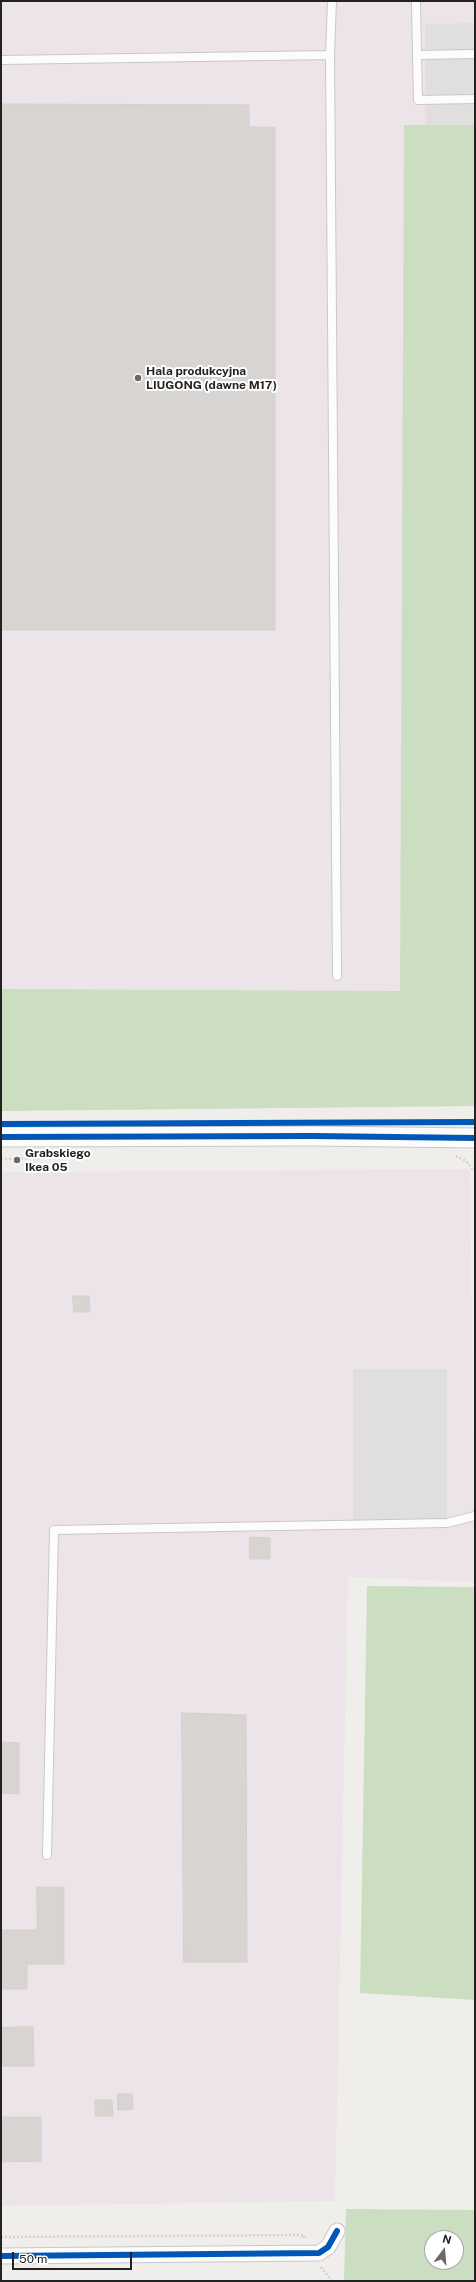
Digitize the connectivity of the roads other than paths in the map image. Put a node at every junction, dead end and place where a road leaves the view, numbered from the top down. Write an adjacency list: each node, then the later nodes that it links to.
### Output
1 (332, 1): 4 (lane)
2 (416, 1): 5 (lane)
3 (475, 54): 5 (lane)
4 (330, 55): 6 (lane); 8 (lane)
5 (417, 55): 7 (lane)
6 (1, 60)
7 (475, 99)
8 (337, 976)
9 (1, 1137): 10 (street)
10 (475, 1138)
11 (475, 1516): 12 (lane)
12 (47, 1855)
13 (337, 2231): 14 (street)
14 (1, 2256)

